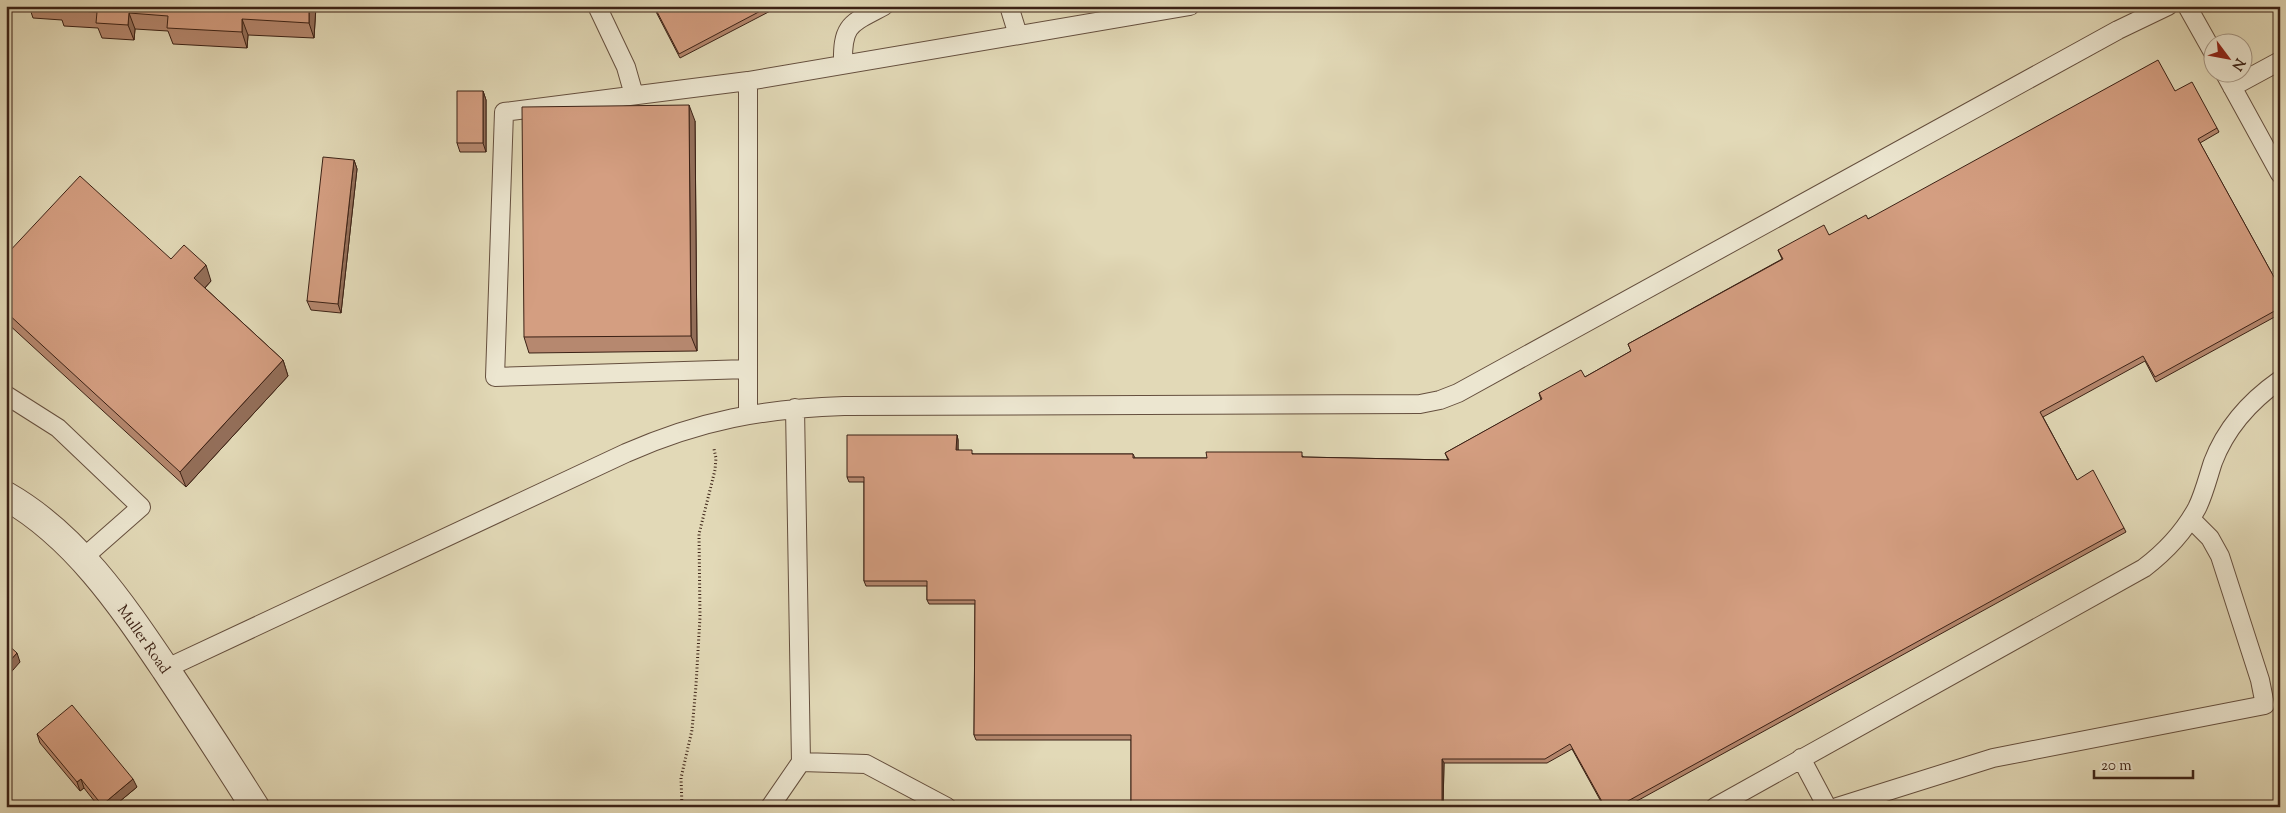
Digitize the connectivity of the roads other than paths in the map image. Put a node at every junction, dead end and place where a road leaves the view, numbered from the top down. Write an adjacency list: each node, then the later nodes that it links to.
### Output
1 (597, 6): 14 (lane)
2 (884, 6): 10 (lane)
3 (1009, 6): 7 (lane)
4 (1190, 6): 7 (lane)
5 (2168, 6): 19 (lane)
6 (2187, 6): 8 (lane)
7 (1018, 35): 10 (lane)
8 (2204, 36)
9 (2280, 61): 11 (lane)
10 (843, 65): 12 (lane)
11 (2254, 70)
12 (748, 81): 14 (lane); 16 (lane)
13 (2229, 82): 15 (lane)
14 (634, 95): 16 (lane)
15 (2280, 174)
16 (748, 369): 20 (lane)
17 (2280, 380): 22 (lane)
18 (6, 394): 23 (lane)
19 (796, 408): 20 (lane); 26 (lane)
20 (748, 414): 24 (lane)
21 (6, 496): 23 (street, Muller Road)
22 (2190, 519): 25 (lane); 32 (lane)
23 (83, 558): 24 (street, Muller Road)
24 (165, 669): 27 (street, Muller Road)
25 (1801, 758): 30 (lane); 31 (lane)
26 (801, 762): 28 (lane); 29 (lane)
27 (255, 807)
28 (770, 807)
29 (947, 807)
30 (1715, 807)
31 (1827, 807)
32 (1837, 807)

